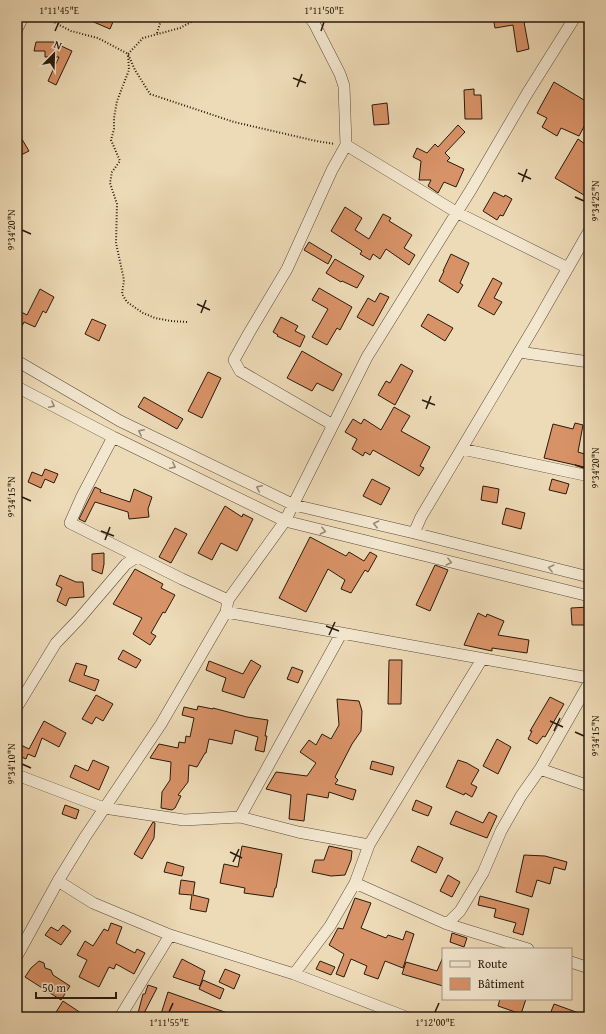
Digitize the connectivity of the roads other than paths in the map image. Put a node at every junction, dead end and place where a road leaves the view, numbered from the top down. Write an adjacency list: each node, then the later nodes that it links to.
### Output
1 (23, 17): 4 (street)
2 (309, 17): 5 (street)
3 (575, 17): 6 (street)
4 (17, 29)
5 (346, 145): 6 (street); 13 (street)
6 (456, 212): 8 (street); 13 (street)
7 (589, 231): 8 (street)
8 (568, 268): 9 (street)
9 (519, 352): 11 (street); 15 (street)
10 (17, 362): 17 (street, one-way to 10)
11 (589, 362)
12 (17, 387): 14 (street, one-way to 14)
13 (333, 425): 17 (street)
14 (113, 437): 18 (street, one-way to 18); 20 (street)
15 (462, 449): 16 (street); 19 (street)
16 (589, 476)
17 (294, 505): 18 (street); 19 (street, one-way to 17)
18 (285, 521): 22 (street, one-way to 22); 23 (street)
19 (414, 533): 21 (street, one-way to 19)
20 (137, 557): 23 (street); 29 (street)
21 (589, 577)
22 (589, 596)
23 (228, 600): 24 (street)
24 (226, 612): 25 (street); 33 (street)
25 (341, 634): 26 (street); 34 (street)
26 (482, 659): 27 (street); 35 (street)
27 (589, 678)
28 (589, 683): 30 (street)
29 (17, 707)
30 (540, 769): 32 (street); 38 (street)
31 (17, 775): 33 (street)
32 (589, 786)
33 (104, 808): 34 (street); 36 (street)
34 (240, 817): 35 (street)
35 (369, 845): 37 (street)
36 (58, 881): 39 (street); 41 (street)
37 (355, 883): 38 (street); 44 (street)
38 (447, 924): 40 (street)
39 (170, 936): 44 (street); 45 (street)
40 (525, 948)
41 (17, 956)
42 (572, 962): 43 (street)
43 (589, 968)
44 (294, 974): 46 (street)
45 (120, 1017)
46 (406, 1017)

